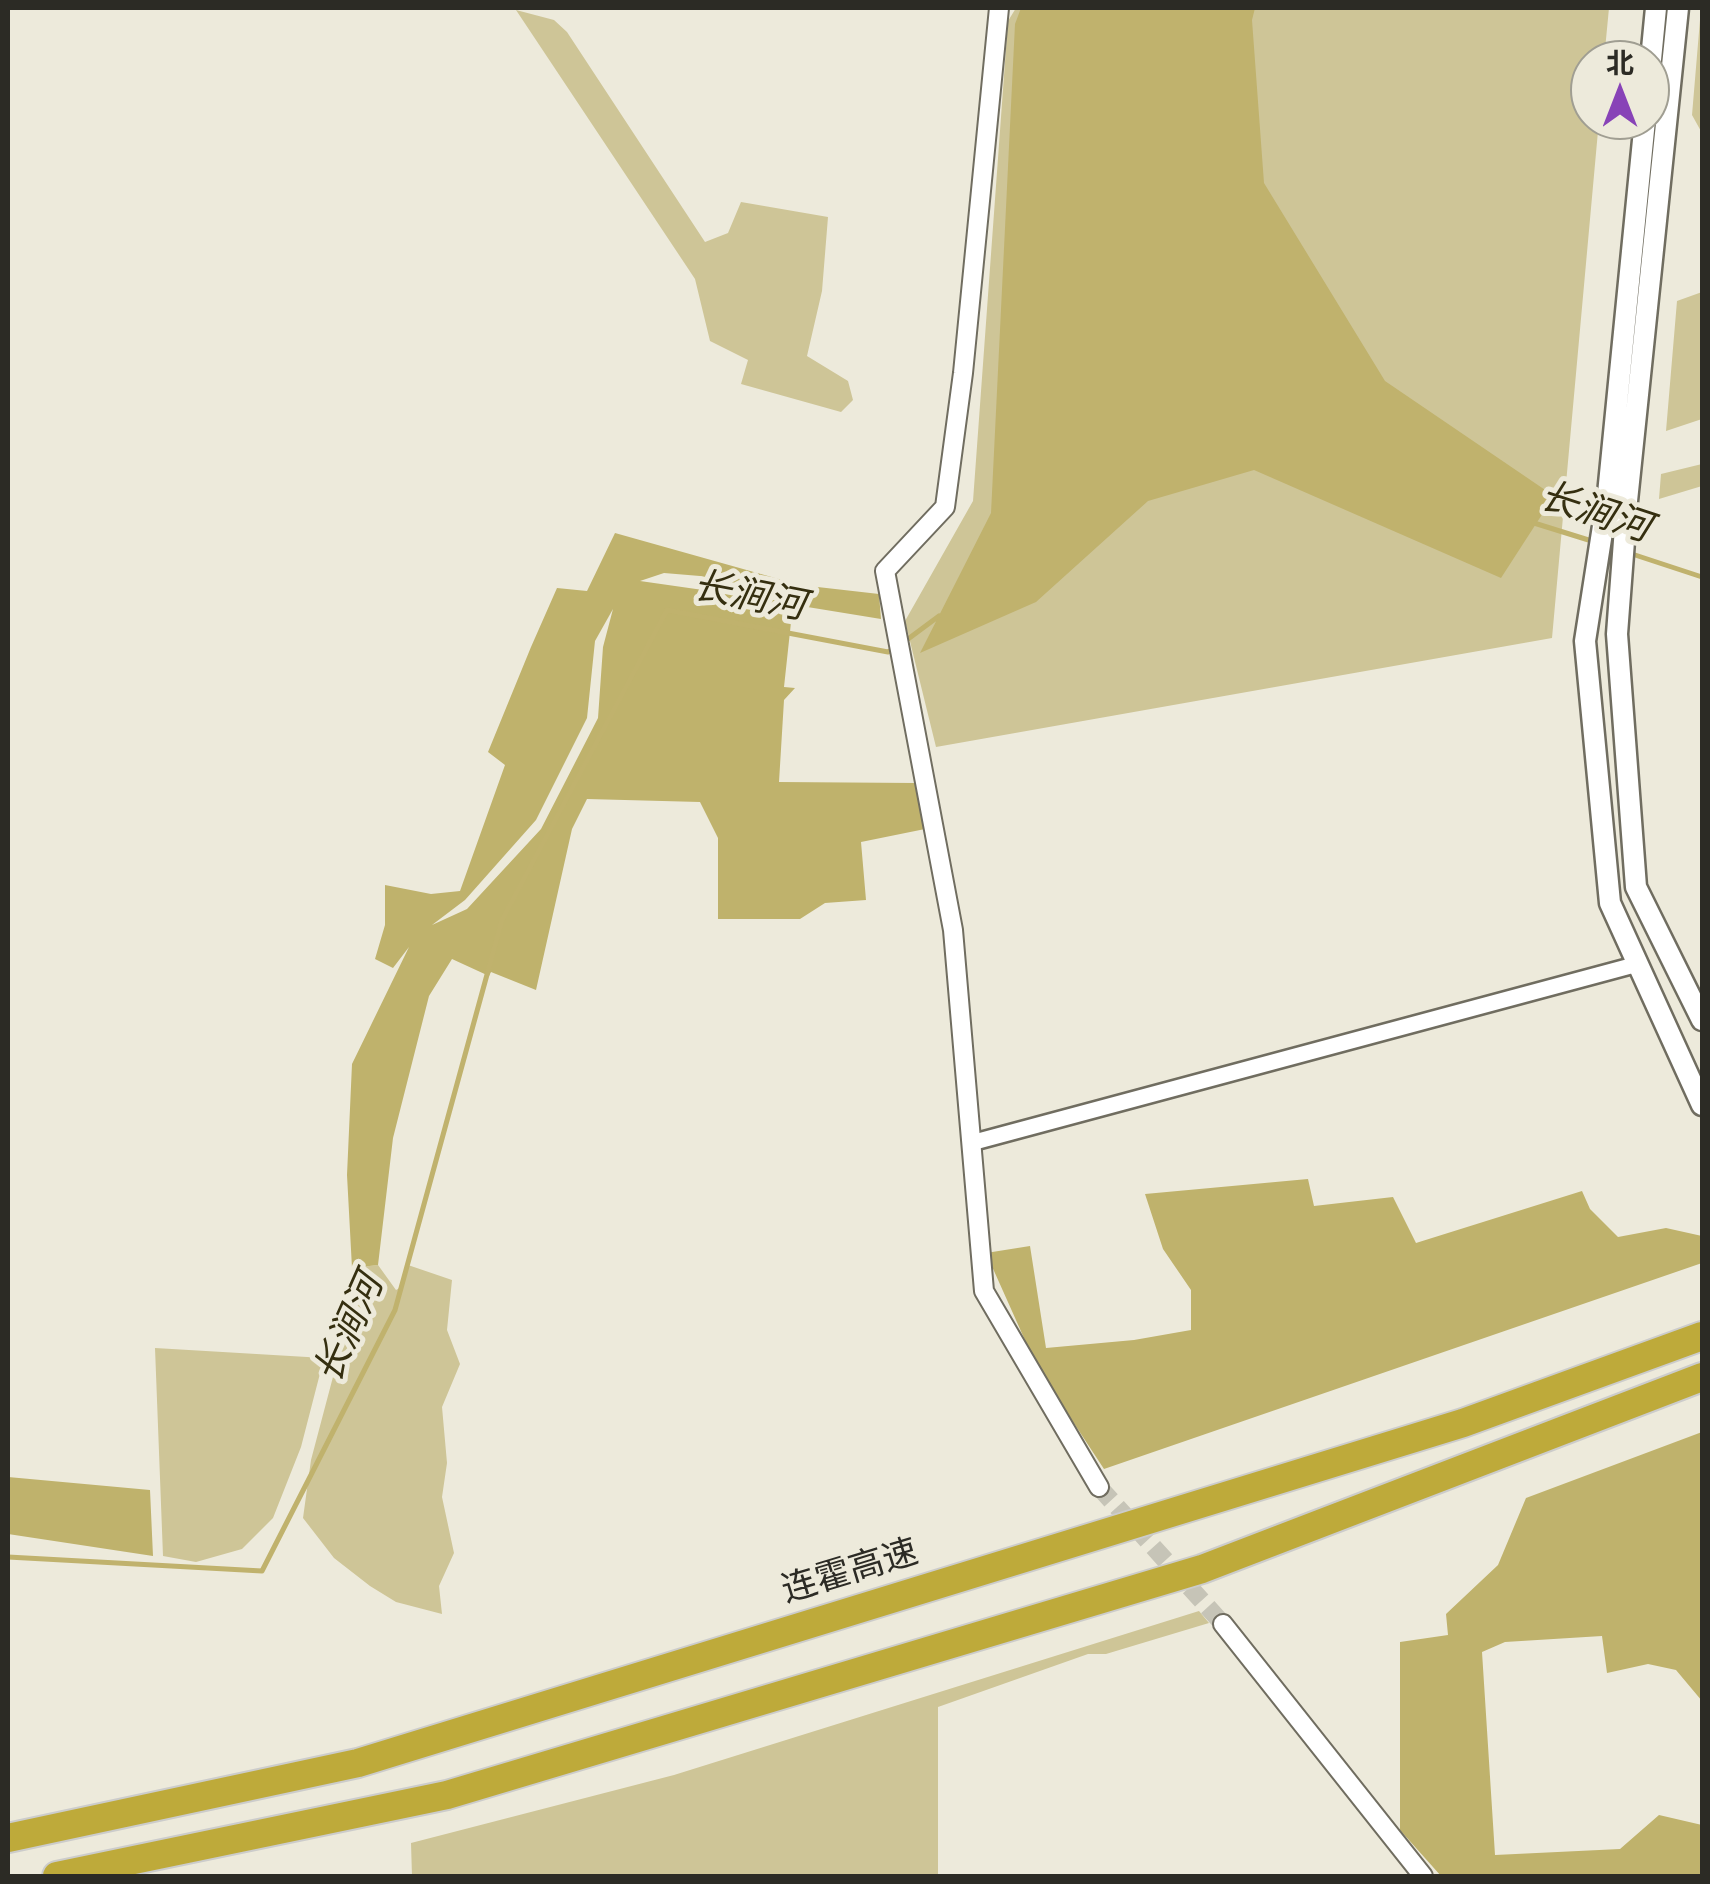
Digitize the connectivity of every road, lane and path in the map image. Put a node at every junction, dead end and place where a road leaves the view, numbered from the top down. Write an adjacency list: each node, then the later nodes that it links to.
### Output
1 (999, 8): 10 (street)
2 (1656, 8): 4 (main road)
3 (1678, 8): 6 (main road)
4 (1653, 40)
5 (1644, 140): 6 (main road)
6 (1618, 497): 7 (main road); 8 (main road)
7 (1638, 964): 9 (main road); 10 (street)
8 (1702, 1020)
9 (1702, 1105)
10 (971, 1142): 13 (street)
11 (1702, 1336): 15 (highway, 连霍高速)
12 (1702, 1377): 16 (highway)
13 (1099, 1487)
14 (1222, 1624): 17 (street)
15 (8, 1838)
16 (57, 1876)
17 (1423, 1876)

